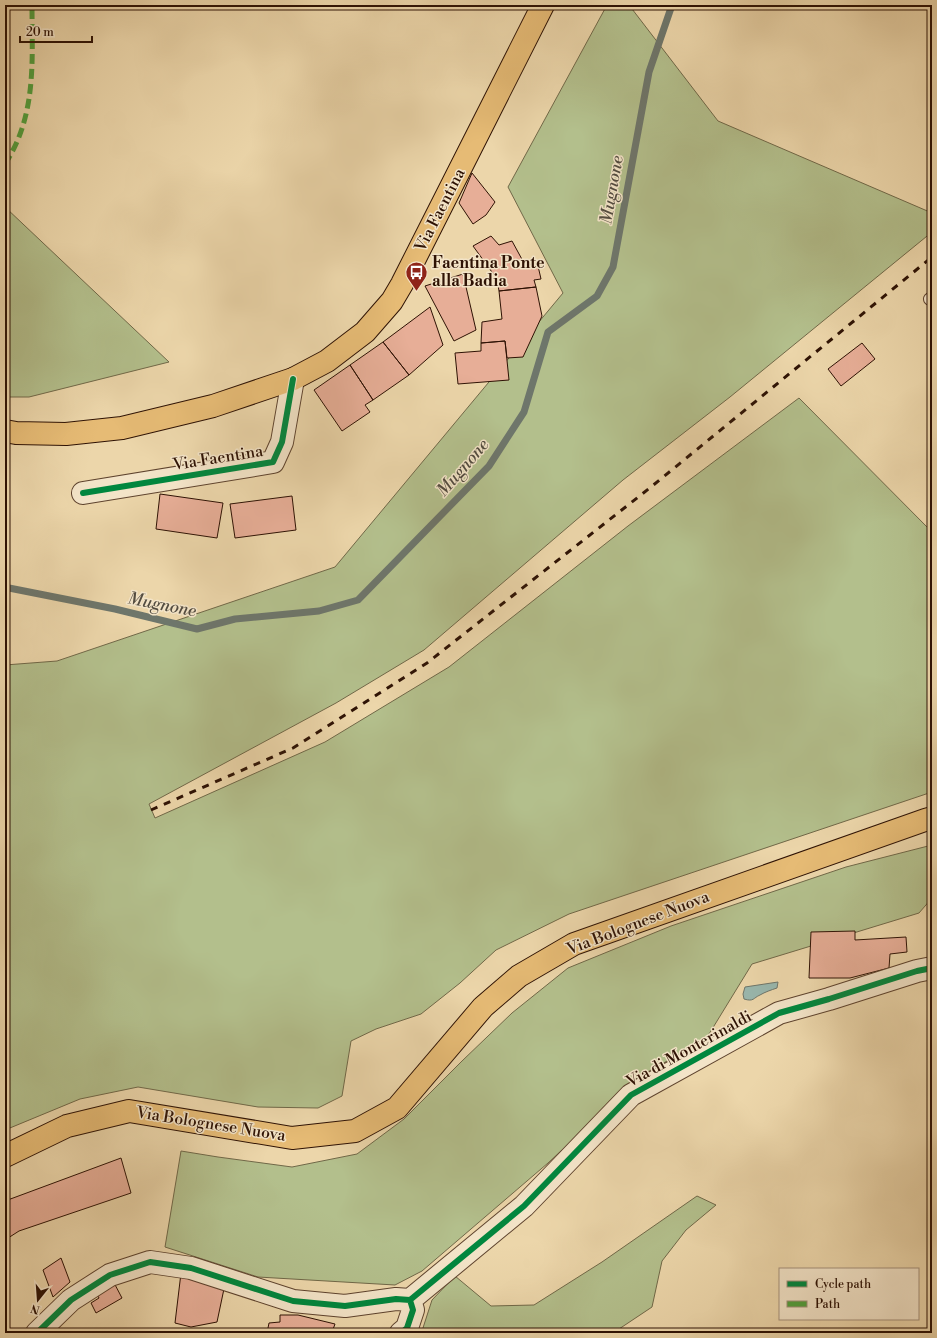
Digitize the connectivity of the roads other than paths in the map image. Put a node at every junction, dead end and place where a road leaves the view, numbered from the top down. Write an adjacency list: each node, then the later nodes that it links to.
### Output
1 (543, 5): 2 (main road, Via Faentina)
2 (293, 379): 3 (main road, Via Faentina); 4 (street, Via Faentina)
3 (5, 431)
4 (83, 493)
5 (932, 818): 7 (main road, Via Bolognese Nuova)
6 (932, 968): 8 (street, Via di Monterinaldi)
7 (5, 1156)
8 (410, 1300): 9 (street); 10 (street)
9 (37, 1333)
10 (401, 1333)

